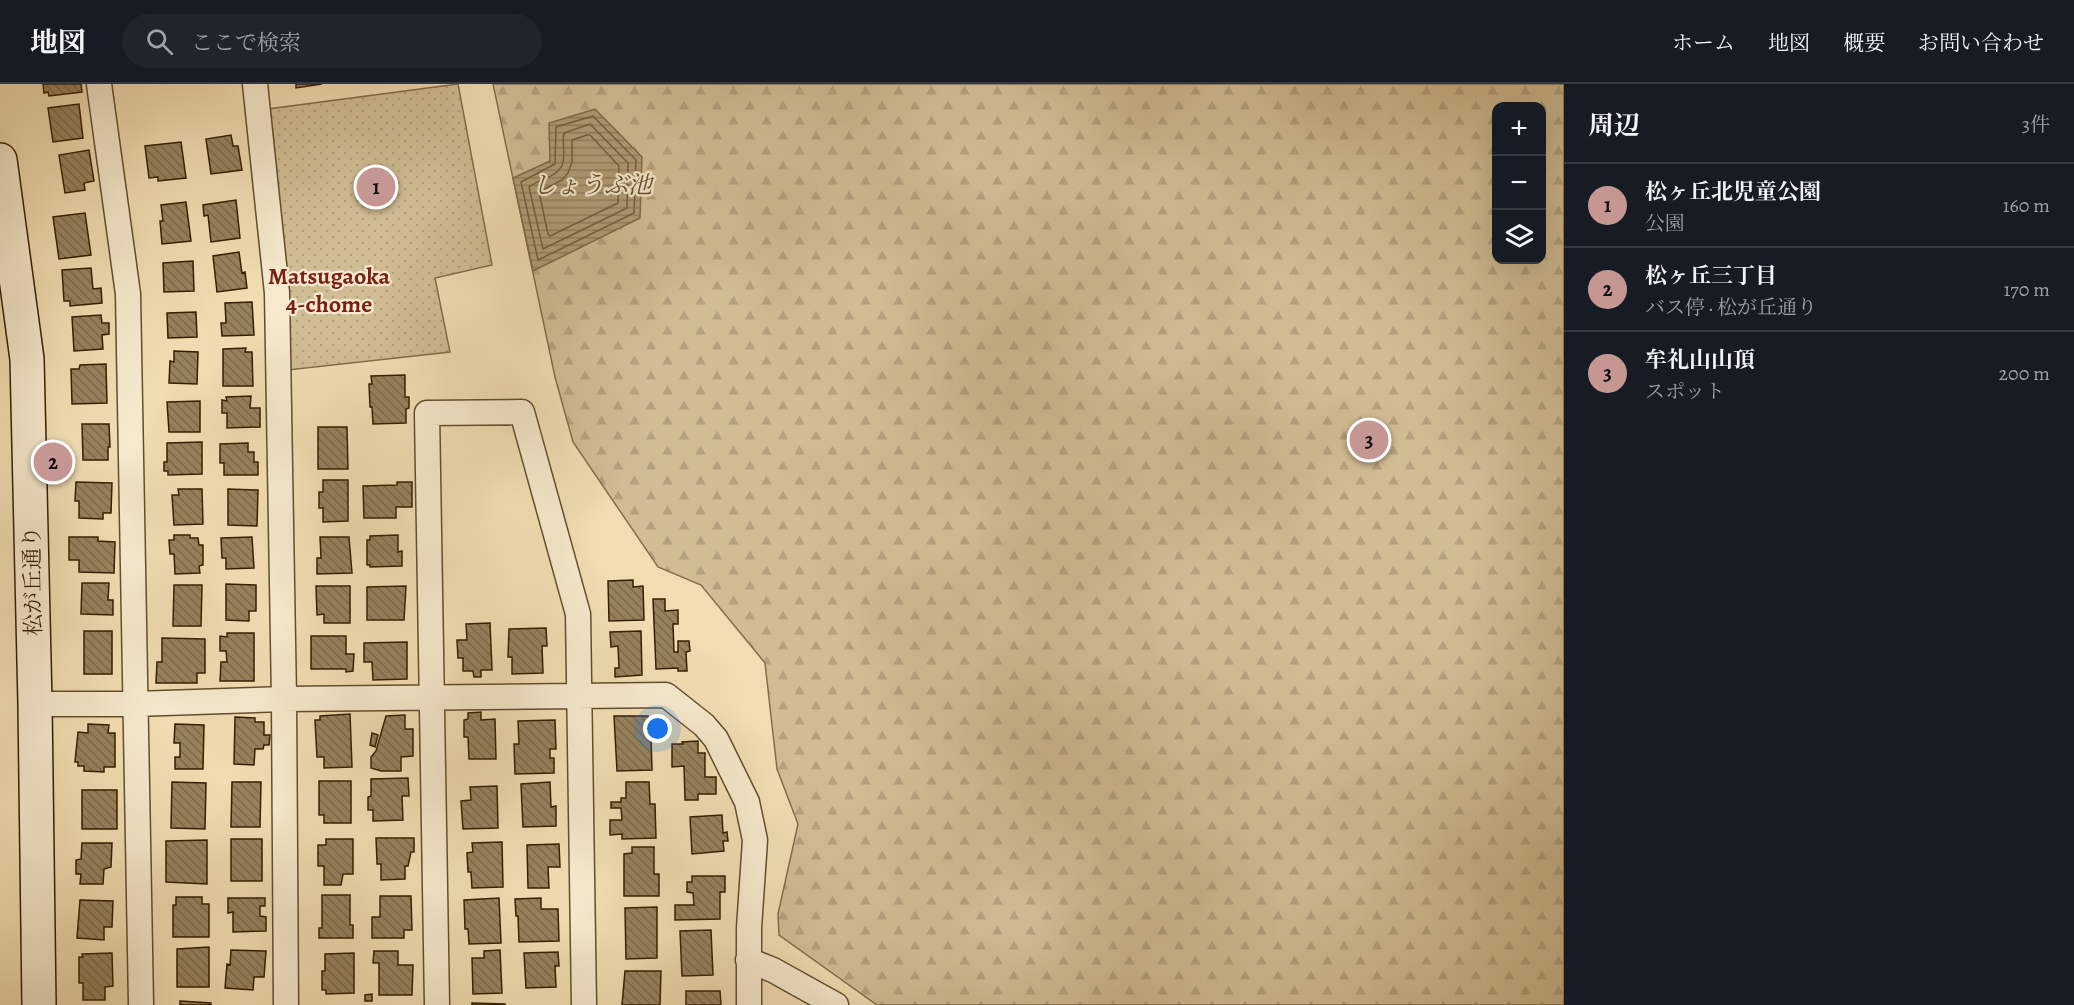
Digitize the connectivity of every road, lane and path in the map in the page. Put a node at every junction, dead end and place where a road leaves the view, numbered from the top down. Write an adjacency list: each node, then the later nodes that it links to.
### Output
1 (99, 84): 9 (street)
2 (255, 84): 6 (street)
3 (0, 160): 4 (street, 松が丘通り)
4 (4, 218): 8 (street, 松が丘通り)
5 (579, 697): 7 (street); 7 (street); 10 (street); 15 (street)
6 (284, 699): 7 (street); 9 (street); 13 (street)
7 (432, 699): 14 (street)
8 (35, 704): 9 (street); 11 (street, 松が丘通り)
9 (135, 704): 12 (street)
10 (748, 960): 16 (street); 17 (street)
11 (39, 1005)
12 (141, 1005)
13 (286, 1005)
14 (437, 1005)
15 (584, 1005)
16 (749, 1005)
17 (836, 1005)

